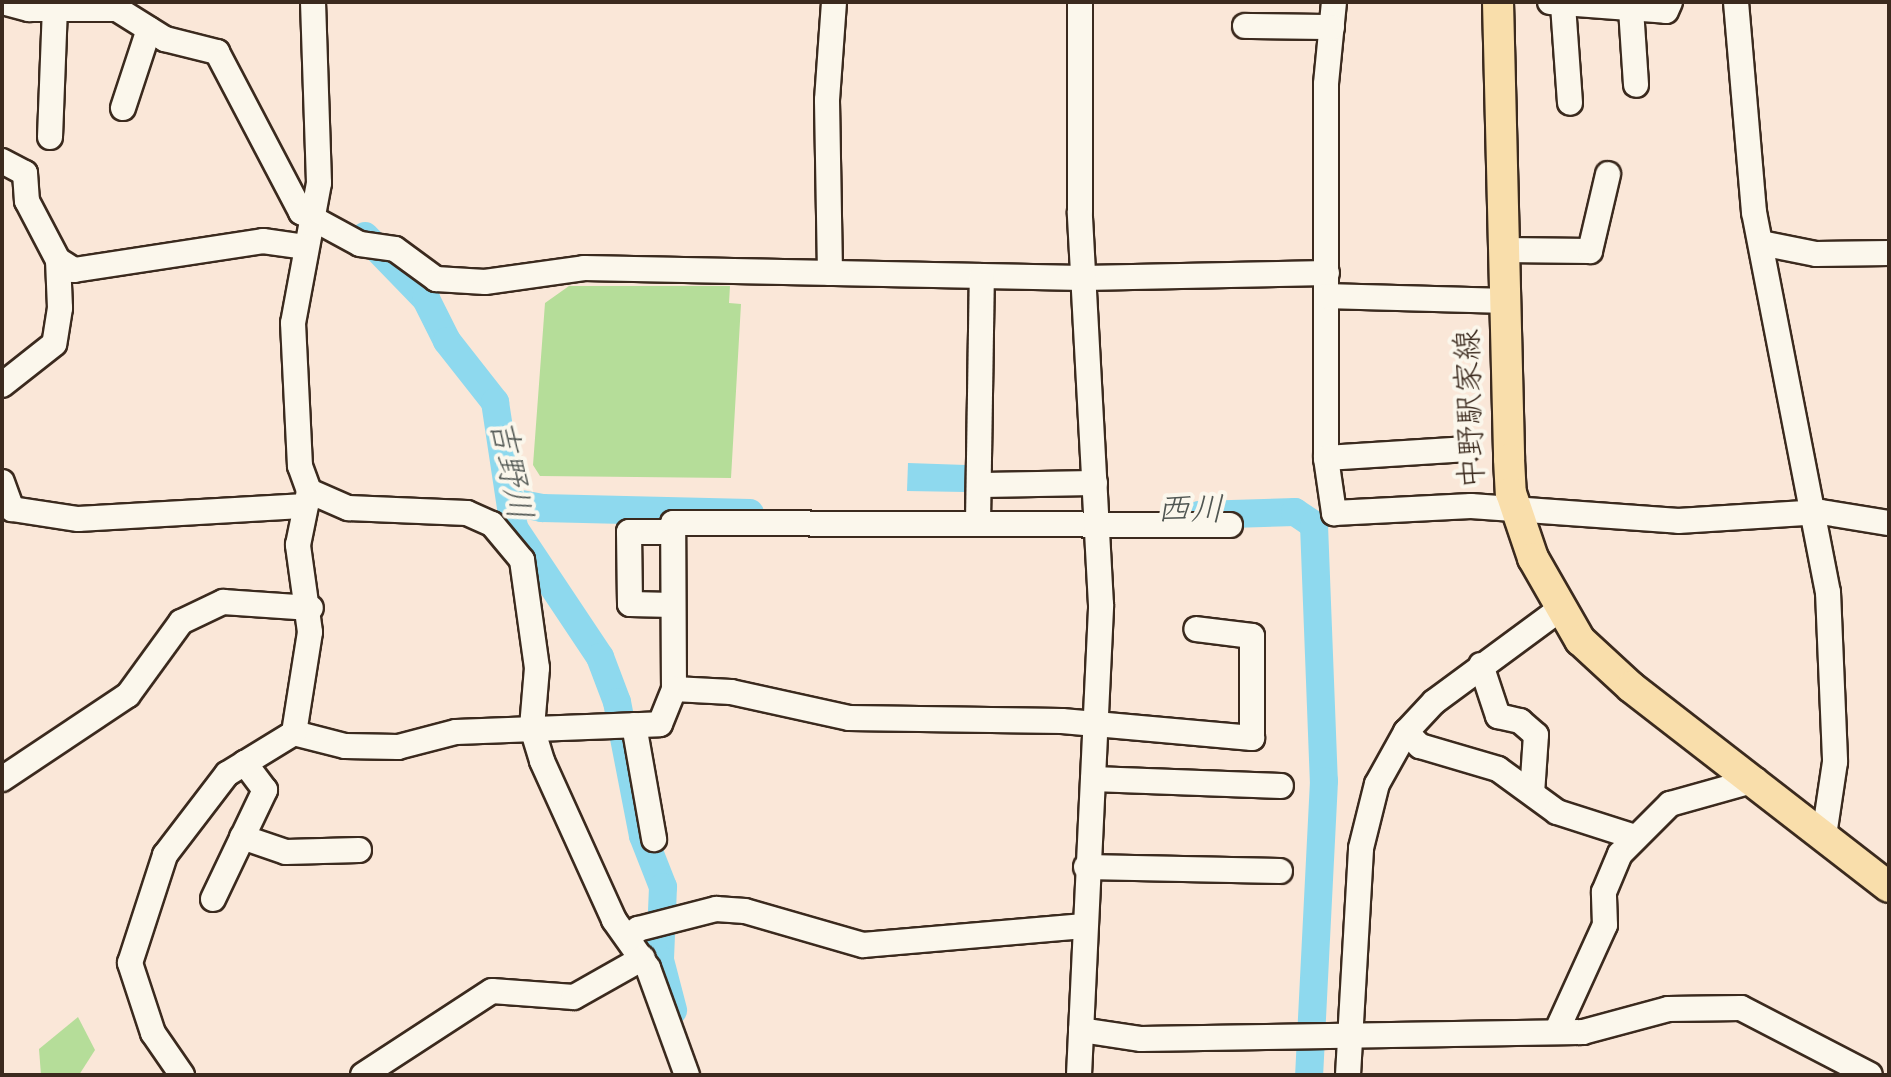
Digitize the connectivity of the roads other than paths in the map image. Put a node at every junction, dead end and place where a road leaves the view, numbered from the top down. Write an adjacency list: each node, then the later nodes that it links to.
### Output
1 (2, 2): 10 (street)
2 (313, 2): 21 (street)
3 (834, 2): 27 (street)
4 (1080, 2): 29 (street)
5 (1334, 2): 13 (street)
6 (1498, 2): 24 (main road, 中野駅家線)
7 (1670, 2): 11 (street)
8 (1736, 2): 22 (street)
9 (1557, 3): 11 (street); 16 (street)
10 (55, 8): 14 (street); 18 (street)
11 (1631, 9): 15 (street)
12 (1245, 26): 13 (street)
13 (1332, 27): 30 (street)
14 (149, 29): 17 (street); 21 (street)
15 (1636, 85)
16 (1570, 103)
17 (123, 108)
18 (50, 137)
19 (2, 161): 26 (street)
20 (1608, 174): 24 (street)
21 (312, 211): 23 (street); 27 (street)
22 (1761, 243): 25 (street); 40 (street)
23 (305, 247): 26 (street); 37 (street)
24 (1504, 250): 31 (main road, 中野駅家線)
25 (1889, 253)
26 (58, 260): 32 (street)
27 (830, 273): 28 (street)
28 (982, 276): 29 (street); 38 (street)
29 (1084, 278): 30 (street); 36 (street)
30 (1327, 284): 31 (street); 34 (street)
31 (1505, 301): 39 (main road, 中野駅家線)
32 (2, 385)
33 (1468, 449): 34 (street)
34 (1326, 458): 39 (street)
35 (2, 482): 37 (street)
36 (1095, 483): 38 (street); 43 (street)
37 (307, 498): 46 (street); 53 (street)
38 (979, 502): 43 (street); 44 (street)
39 (1516, 511): 40 (street); 47 (main road, 中野駅家線)
40 (1814, 514): 41 (street); 62 (street)
41 (1889, 523)
42 (1230, 525): 43 (street)
43 (1098, 527): 52 (street)
44 (673, 532): 45 (street); 45 (street)
45 (673, 605): 50 (street)
46 (311, 608): 55 (street); 57 (street)
47 (1559, 610): 49 (street); 59 (main road, 中野駅家線)
48 (1196, 629): 52 (street)
49 (1481, 665): 54 (street); 61 (street)
50 (674, 689): 51 (street); 52 (street)
51 (624, 725): 53 (street); 65 (street)
52 (1098, 725): 58 (street)
53 (532, 728): 55 (street); 72 (street)
54 (1406, 732): 61 (street); 75 (street)
55 (294, 733): 56 (street)
56 (245, 763): 63 (street); 76 (street)
57 (2, 779)
58 (1093, 779): 60 (street); 67 (street)
59 (1756, 780): 62 (main road, 中野駅家線); 64 (street)
60 (1281, 786)
61 (1532, 793): 64 (street)
62 (1824, 836): 69 (main road, 中野駅家線)
63 (242, 837): 66 (street); 70 (street)
64 (1635, 837): 73 (street)
65 (654, 839)
66 (359, 850)
67 (1086, 867): 68 (street); 71 (street)
68 (1280, 871)
69 (1889, 887)
70 (213, 899)
71 (1084, 926): 72 (street); 74 (street)
72 (636, 948): 77 (street); 78 (street)
73 (1558, 1028): 75 (street); 81 (street)
74 (1081, 1030): 75 (street); 79 (street)
75 (1344, 1032): 80 (street)
76 (182, 1075)
77 (363, 1075)
78 (687, 1075)
79 (1079, 1075)
80 (1348, 1075)
81 (1870, 1075)

